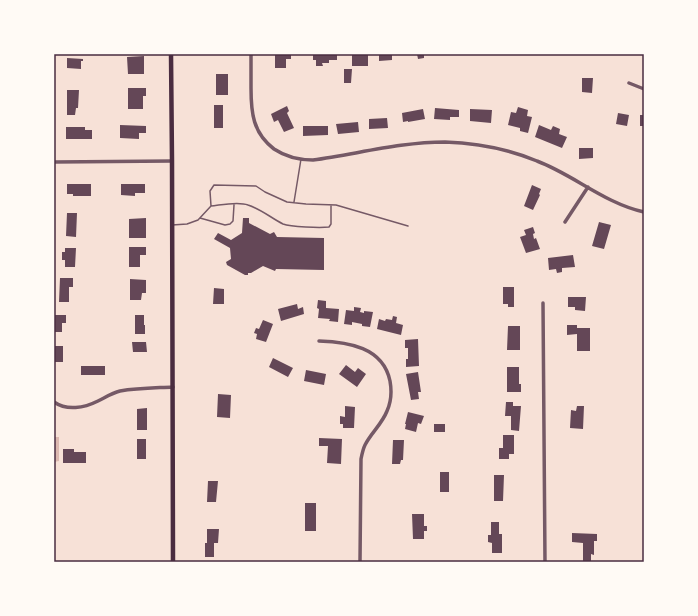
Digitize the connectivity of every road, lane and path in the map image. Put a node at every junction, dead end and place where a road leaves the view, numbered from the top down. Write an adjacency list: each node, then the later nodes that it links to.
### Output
1 (171, 54): 6 (main road)
2 (251, 54): 5 (street)
3 (629, 83): 4 (street)
4 (644, 89)
5 (301, 159): 8 (street); 9 (lane)
6 (172, 161): 7 (street); 16 (main road)
7 (54, 162)
8 (588, 187): 13 (street); 15 (street)
9 (294, 202): 11 (lane); 12 (lane)
10 (234, 204): 11 (lane); 12 (lane); 14 (lane)
11 (331, 205): 17 (lane)
12 (211, 206): 14 (lane)
13 (644, 212)
14 (200, 218): 16 (lane)
15 (565, 222)
16 (172, 225): 20 (main road)
17 (408, 226)
18 (543, 303): 24 (street)
19 (319, 341): 23 (street)
20 (173, 387): 21 (street); 22 (main road)
21 (54, 402)
22 (173, 562)
23 (360, 562)
24 (545, 562)

